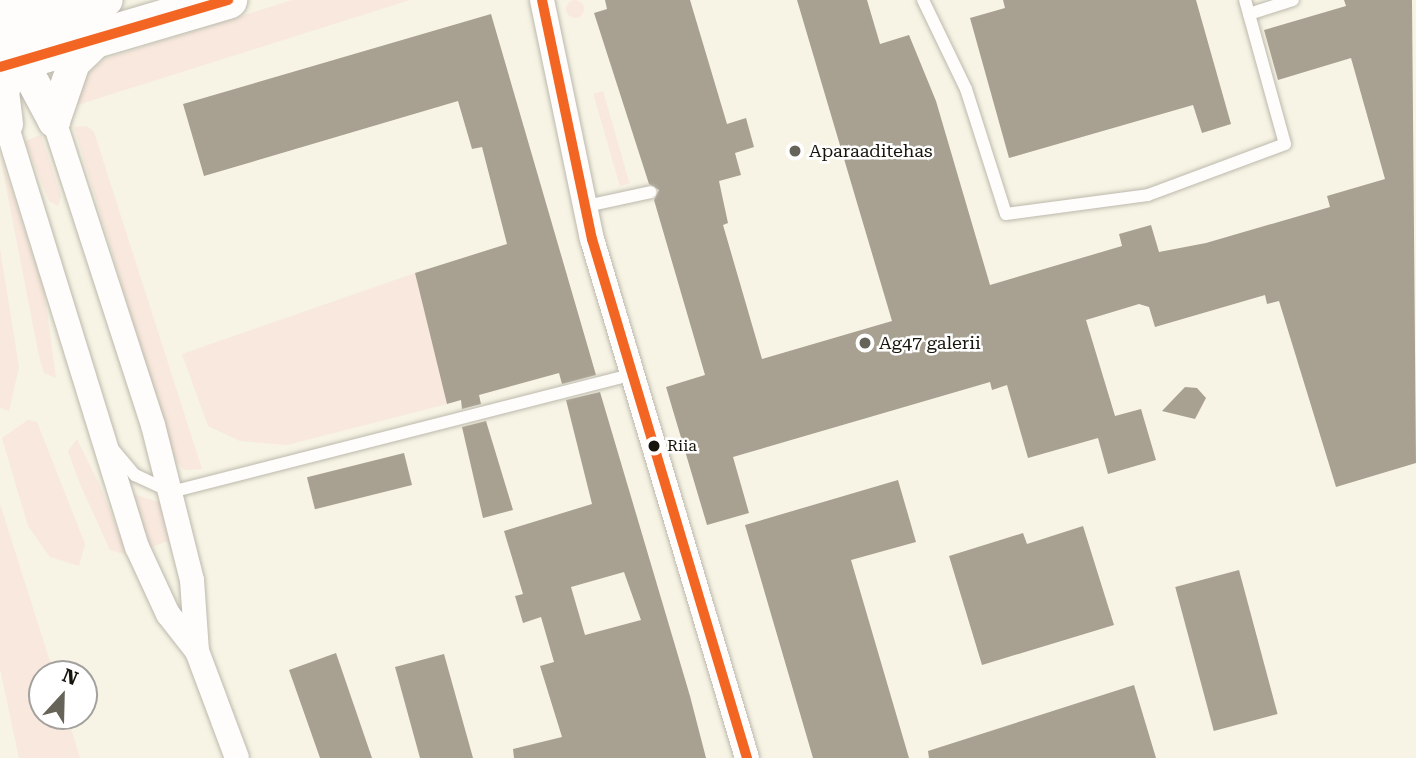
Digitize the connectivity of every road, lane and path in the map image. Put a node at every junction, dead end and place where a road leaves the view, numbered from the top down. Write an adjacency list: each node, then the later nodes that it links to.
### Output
1 (67, 0): 9 (highway)
2 (107, 0): 9 (street)
3 (228, 0): 10 (highway)
4 (542, 0): 14 (street)
5 (923, 0): 8 (lane)
6 (1245, 0): 8 (lane)
7 (1293, 0): 8 (lane)
8 (1249, 15)
9 (13, 36): 10 (highway); 11 (street); 12 (street)
10 (99, 39): 12 (street)
11 (2, 115): 16 (street)
12 (54, 121): 17 (street)
13 (651, 192): 14 (lane)
14 (586, 206): 15 (street)
15 (635, 374): 17 (lane); 20 (street)
16 (110, 446): 17 (lane); 18 (street)
17 (172, 492): 18 (street)
18 (197, 651): 19 (street)
19 (237, 758)
20 (747, 758)

